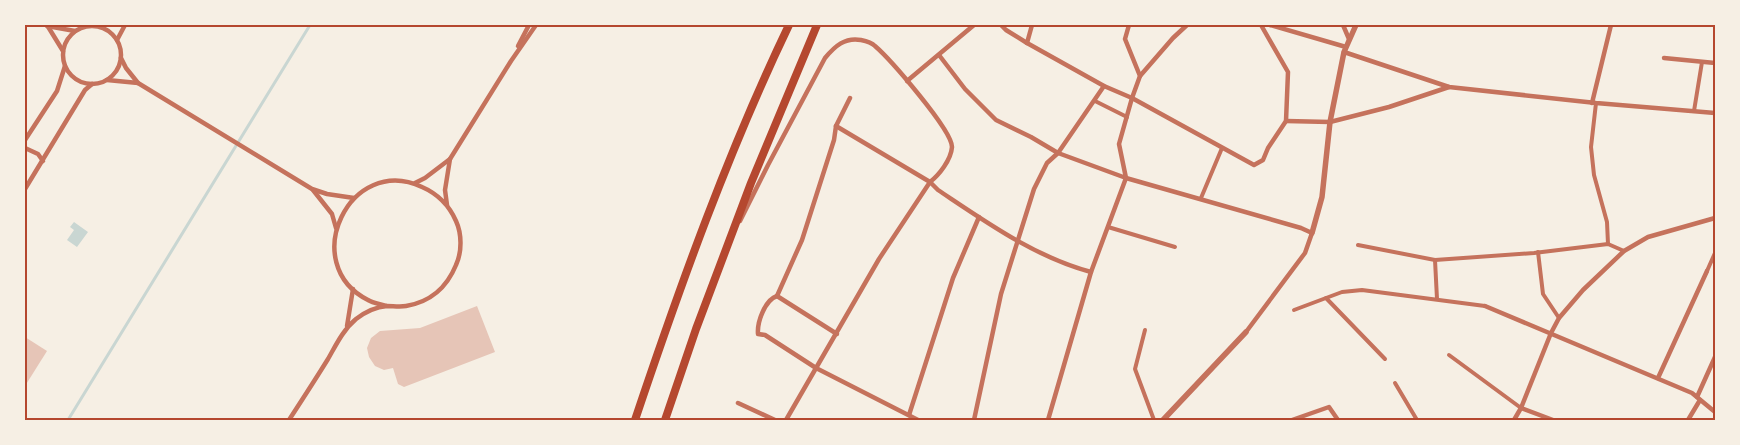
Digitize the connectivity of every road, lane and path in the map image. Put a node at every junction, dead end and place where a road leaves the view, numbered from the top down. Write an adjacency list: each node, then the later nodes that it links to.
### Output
1 (47, 25): 18 (street); 23 (street)
2 (94, 25): 18 (street); 20 (street)
3 (125, 25): 20 (street)
4 (529, 25): 27 (street)
5 (536, 25): 27 (street)
6 (789, 25): 103 (main road)
7 (816, 25): 71 (main road)
8 (974, 25): 24 (street)
9 (1001, 25): 21 (street)
10 (1032, 25): 21 (street)
11 (1129, 25): 31 (street)
12 (1187, 25): 31 (street)
13 (1262, 25): 45 (street)
14 (1270, 25): 22 (street)
15 (1343, 25): 19 (street)
16 (1356, 25): 19 (street)
17 (1611, 25): 41 (street)
18 (75, 31): 23 (street)
19 (1349, 39): 22 (street)
20 (117, 40): 25 (street)
21 (1027, 43): 36 (street)
22 (1345, 50): 37 (street); 46 (street)
23 (63, 51): 30 (street)
24 (939, 55): 33 (street); 51 (street)
25 (121, 58): 32 (street); 34 (street)
26 (1664, 58): 28 (street)
27 (511, 60): 52 (street)
28 (1702, 62): 29 (street); 42 (street)
29 (1715, 63)
30 (65, 66): 35 (street); 48 (street)
31 (1140, 76): 39 (street)
32 (106, 80): 34 (street); 35 (street)
33 (907, 81): 55 (street); 71 (street)
34 (138, 83): 58 (street)
35 (92, 84): 53 (street)
36 (1104, 86): 39 (street); 40 (street)
37 (1449, 87): 41 (street); 46 (street)
38 (850, 98): 47 (street)
39 (1132, 98): 44 (street); 50 (street)
40 (1094, 101): 44 (street); 51 (street)
41 (1594, 103): 42 (street); 69 (street)
42 (1694, 111): 43 (street)
43 (1715, 113)
44 (1127, 117): 54 (street)
45 (1286, 121): 46 (street); 50 (street)
46 (1330, 122): 66 (street)
47 (836, 126): 55 (street); 79 (street)
48 (25, 140)
49 (25, 148): 53 (street)
50 (1222, 148): 60 (street)
51 (1058, 153): 54 (street); 67 (street)
52 (450, 159): 56 (street); 61 (street)
53 (43, 161): 57 (street)
54 (1126, 178): 60 (street); 65 (street)
55 (930, 182): 62 (street); 90 (street)
56 (415, 183): 59 (street); 61 (street)
57 (25, 189)
58 (312, 189): 59 (street); 64 (street)
59 (354, 198): 64 (street)
60 (1201, 198): 66 (street)
61 (447, 205): 82 (street)
62 (980, 217): 67 (street); 101 (street)
63 (1715, 218): 72 (street)
64 (336, 228): 78 (street)
65 (1108, 228): 70 (street); 77 (street)
66 (1312, 233): 88 (street)
67 (1017, 240): 77 (street); 108 (street)
68 (1358, 244): 75 (street)
69 (1608, 244): 72 (street); 73 (street)
70 (1174, 247)
71 (727, 249): 104 (main road)
72 (1624, 251): 85 (street)
73 (1538, 252): 75 (street); 85 (street)
74 (1715, 253): 76 (street)
75 (1435, 260): 81 (street)
76 (1707, 271): 95 (street)
77 (1091, 272): 109 (street)
78 (352, 289): 82 (street); 86 (street)
79 (777, 296): 90 (street); 94 (street)
80 (1326, 298): 81 (street); 84 (street); 93 (street)
81 (1437, 299): 83 (street)
82 (386, 306): 86 (street)
83 (1485, 306): 89 (street)
84 (1294, 310)
85 (1559, 318): 89 (street)
86 (347, 328): 102 (street)
87 (1145, 330): 110 (street)
88 (1246, 332): 111 (street)
89 (1551, 333): 95 (street); 99 (street)
90 (837, 334): 94 (street)
91 (1449, 355): 99 (street)
92 (1715, 357): 97 (street)
93 (1386, 359)
94 (816, 368): 101 (street); 106 (street)
95 (1658, 378): 97 (street)
96 (1395, 382): 114 (street)
97 (1698, 398): 100 (street); 117 (street)
98 (738, 403): 105 (street)
99 (1521, 408): 115 (street); 116 (street)
100 (1715, 412)
101 (909, 415): 107 (street)
102 (289, 420)
103 (635, 420)
104 (664, 420)
105 (774, 420)
106 (786, 420)
107 (918, 420)
108 (974, 420)
109 (1048, 420)
110 (1154, 420)
111 (1163, 420)
112 (1292, 420): 113 (street)
113 (1338, 420)
114 (1417, 420)
115 (1514, 420)
116 (1554, 420)
117 (1688, 420)

